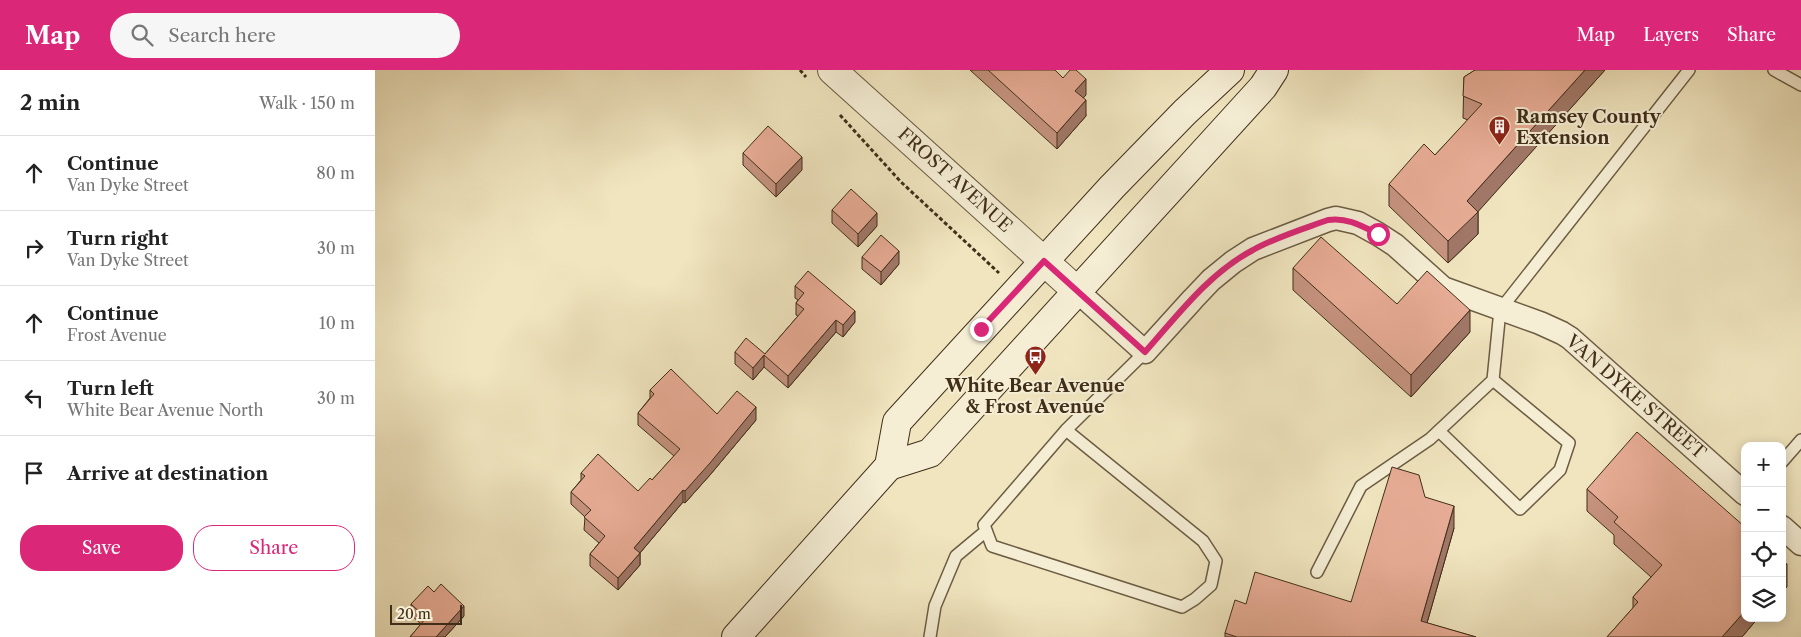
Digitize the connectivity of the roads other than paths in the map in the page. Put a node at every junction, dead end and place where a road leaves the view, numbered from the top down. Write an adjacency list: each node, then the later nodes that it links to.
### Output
1 (1230, 70): 7 (main road)
2 (1275, 70): 8 (main road)
3 (1689, 70): 9 (lane)
4 (1774, 70): 6 (lane)
5 (822, 77): 7 (main road, FROST AVENUE)
6 (1801, 85)
7 (1044, 261): 8 (main road, FROST AVENUE); 16 (main road)
8 (1077, 291): 10 (street); 16 (main road)
9 (1500, 310): 10 (street, VAN DYKE STREET); 11 (lane); 17 (street, VAN DYKE STREET)
10 (1145, 352): 12 (lane)
11 (1493, 380): 13 (lane); 13 (lane)
12 (1066, 430): 18 (lane); 18 (lane)
13 (1439, 431): 21 (lane)
14 (1801, 440): 15 (lane)
15 (1786, 457)
16 (889, 466): 22 (main road)
17 (1741, 490)
18 (986, 531): 23 (lane)
19 (1786, 531): 20 (street)
20 (1801, 544)
21 (1317, 572)
22 (736, 637)
23 (930, 637)

